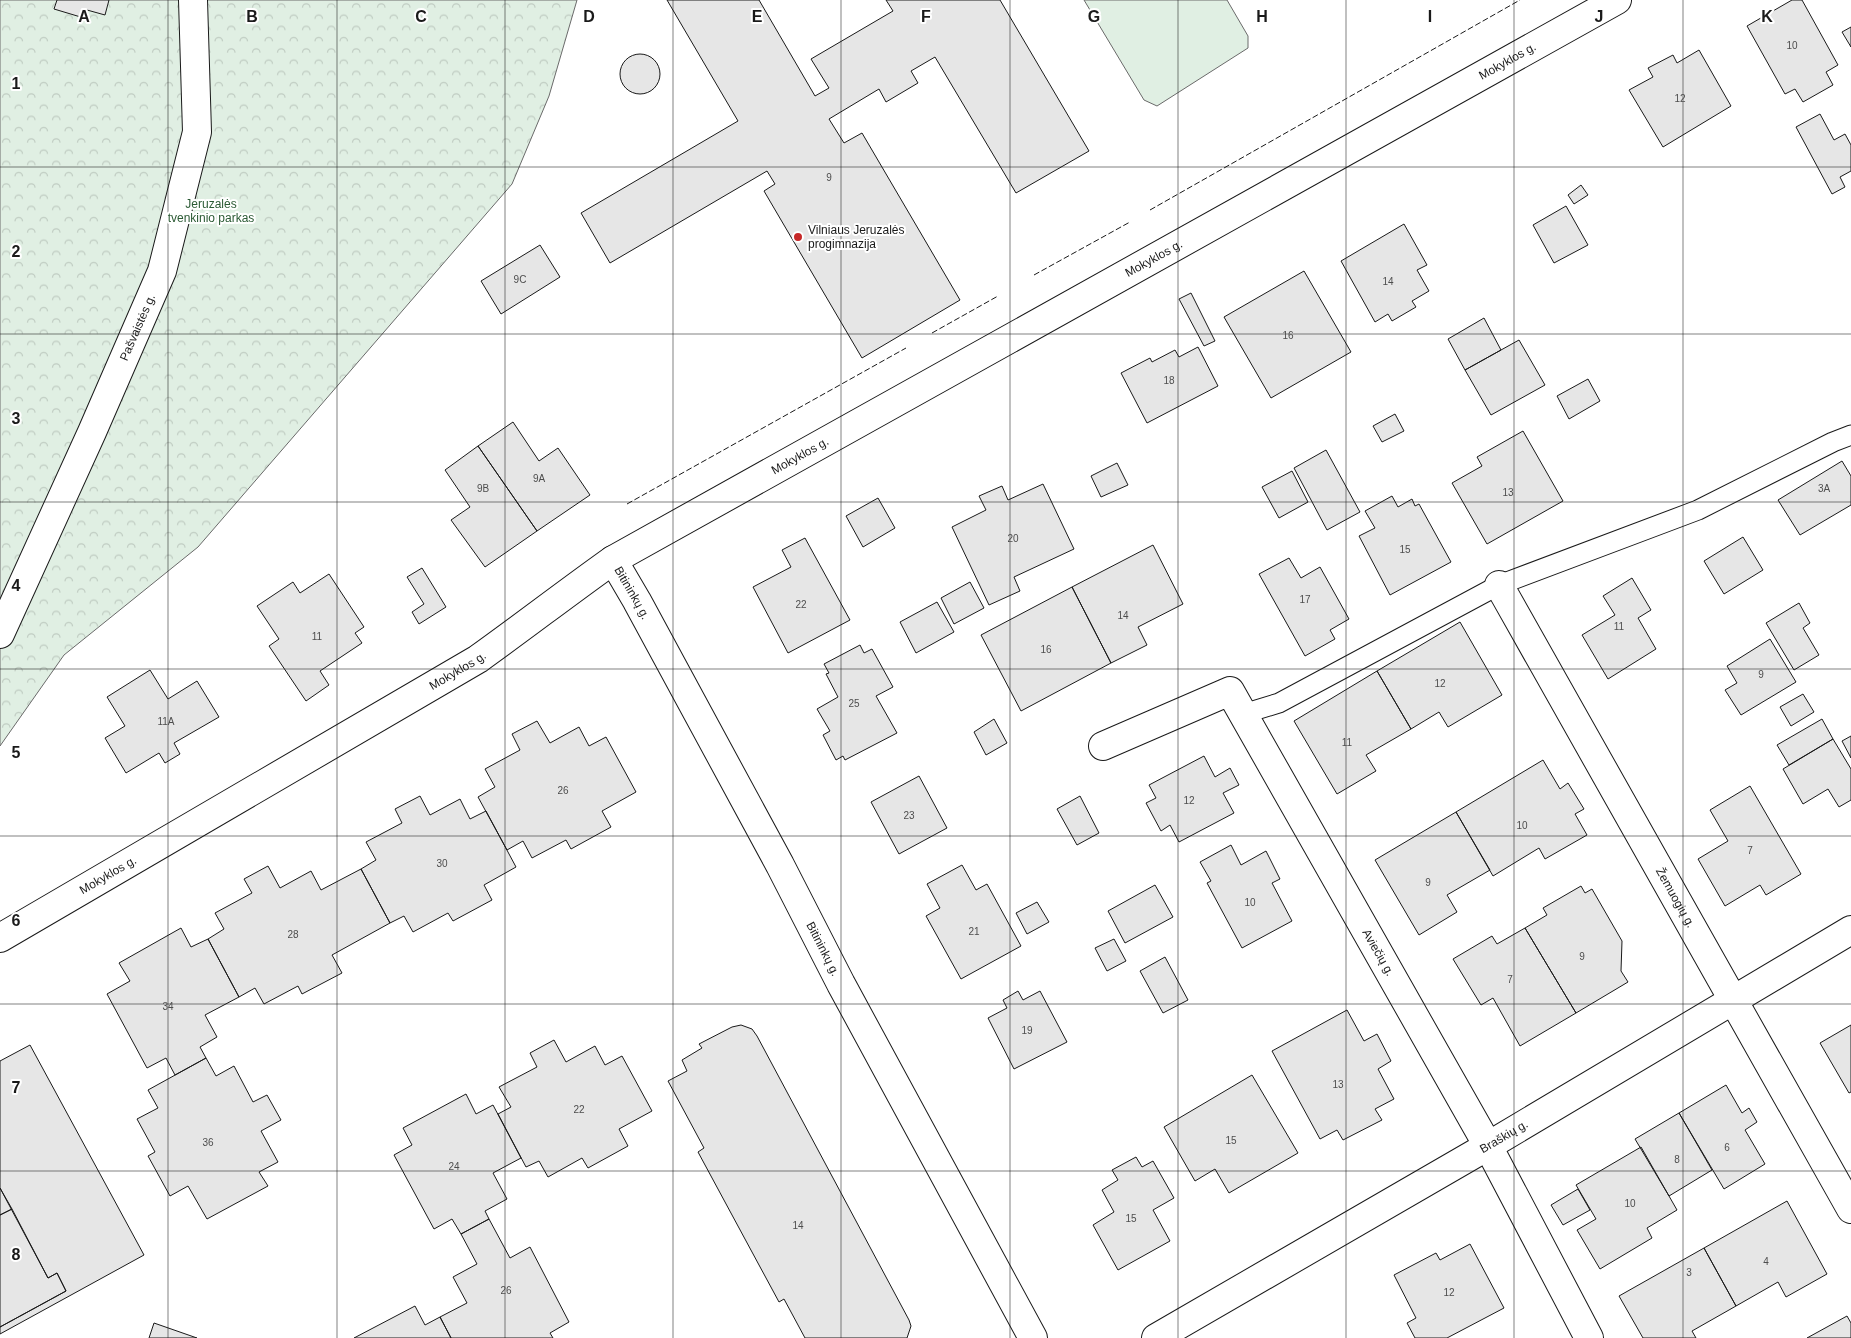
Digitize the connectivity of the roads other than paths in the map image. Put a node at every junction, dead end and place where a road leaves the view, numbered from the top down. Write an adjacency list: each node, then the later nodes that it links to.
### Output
1 (193, 0): 6 (street, Pašvaistės g.)
2 (1617, 0): 4 (street, Mokyklos g.)
3 (1851, 435): 5 (lane)
4 (613, 560): 10 (street, Mokyklos g.); 14 (street, Bitininkų g.)
5 (1498, 585): 7 (lane); 11 (street, Žemuogių g.)
6 (0, 634)
7 (1243, 714): 8 (street, Aviečių g.); 12 (street, Aviečių g.)
8 (1103, 746)
9 (1851, 930): 11 (street, Braškių g.)
10 (0, 938)
11 (1733, 999): 12 (street, Braškių g.); 13 (street, Žemuogių g.)
12 (1488, 1146): 15 (street, Braškių g.); 16 (street, Aviečių g.)
13 (1851, 1210)
14 (1033, 1338)
15 (1156, 1338)
16 (1589, 1338)

